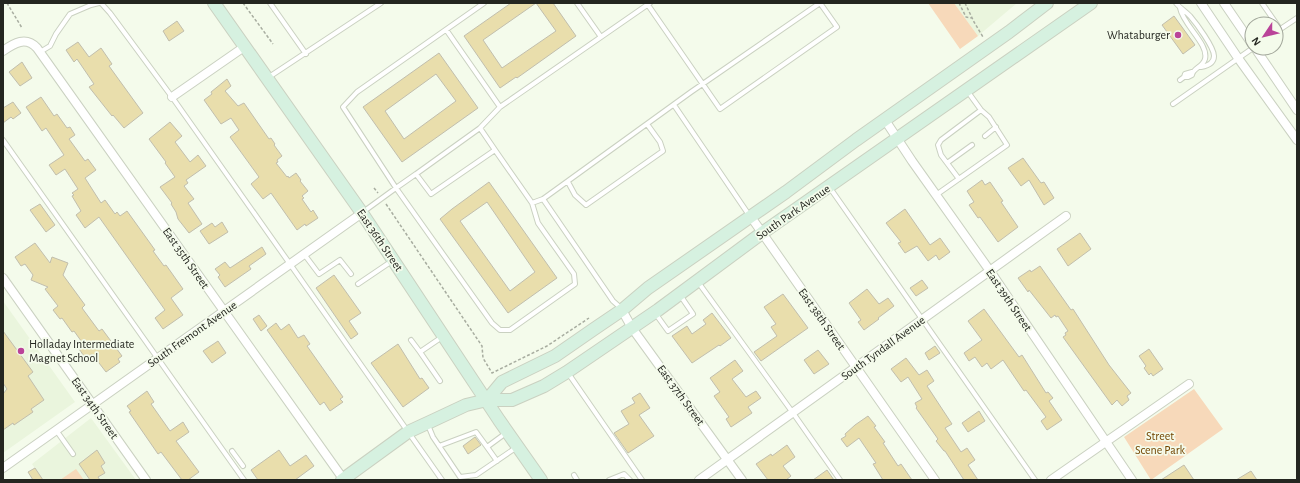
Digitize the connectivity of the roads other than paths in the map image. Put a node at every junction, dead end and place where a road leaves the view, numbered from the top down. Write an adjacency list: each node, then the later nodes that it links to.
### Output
1 (100, 3): 25 (lane); 35 (lane)
2 (214, 3): 23 (main road, East 36th Street)
3 (270, 3): 26 (lane)
4 (381, 3): 15 (lane)
5 (484, 3): 20 (lane)
6 (577, 3): 22 (lane)
7 (820, 3): 33 (lane); 33 (lane)
8 (1047, 3): 41 (main road, South Park Avenue)
9 (1091, 3): 34 (main road, South Park Avenue)
10 (1176, 3): 16 (lane)
11 (1201, 3): 29 (street)
12 (1224, 3): 21 (street)
13 (1262, 3): 17 (lane)
14 (649, 4): 22 (lane); 33 (lane)
15 (373, 5): 26 (lane)
16 (1180, 8): 30 (lane); 30 (lane)
17 (1271, 16)
18 (1297, 18): 19 (lane)
19 (1284, 26)
20 (446, 30): 38 (lane); 56 (lane)
21 (1244, 32)
22 (601, 37): 38 (lane)
23 (244, 47): 31 (main road, East 36th Street); 35 (street)
24 (3, 51): 25 (street, East 35th Street)
25 (40, 52): 74 (street, East 35th Street)
26 (306, 54): 31 (lane)
27 (1244, 54): 29 (lane)
28 (1260, 56): 40 (street)
29 (1238, 58): 36 (lane); 48 (street)
30 (1198, 67): 32 (lane)
31 (267, 79): 60 (main road, East 36th Street)
32 (1180, 80)
33 (703, 84): 37 (lane)
34 (966, 89): 39 (lane); 46 (main road, South Park Avenue)
35 (172, 97): 66 (lane)
36 (1173, 104)
37 (674, 105): 42 (lane); 62 (lane)
38 (500, 106): 43 (lane)
39 (981, 110): 44 (lane); 51 (lane)
40 (1297, 110)
41 (885, 120): 46 (street, East 39th Street); 62 (main road, South Park Avenue)
42 (647, 124): 54 (lane); 54 (lane)
43 (480, 128): 50 (lane); 52 (lane)
44 (996, 128): 45 (lane); 53 (lane)
45 (985, 136)
46 (898, 139): 55 (main road, South Park Avenue); 57 (street, East 39th Street)
47 (3, 140): 81 (lane)
48 (1297, 140)
49 (972, 145): 51 (lane)
50 (495, 150): 52 (lane); 59 (lane)
51 (947, 163): 53 (lane)
52 (416, 174): 56 (lane)
53 (959, 179): 57 (lane)
54 (568, 182): 58 (lane)
55 (829, 186): 63 (main road, South Park Avenue); 76 (lane)
56 (396, 188): 59 (lane); 60 (lane)
57 (936, 195): 67 (street, East 39th Street)
58 (543, 199): 59 (lane); 73 (lane)
59 (532, 203)
60 (362, 213): 64 (street, South Fremont Avenue); 65 (main road, East 36th Street)
61 (1066, 216): 67 (street, South Tyndall Avenue)
62 (751, 217): 63 (street, East 38th Street); 73 (main road, South Park Avenue)
63 (762, 233): 70 (main road, South Park Avenue); 82 (street, East 38th Street)
64 (304, 254): 66 (street, South Fremont Avenue); 68 (lane)
65 (393, 260): 71 (lane); 78 (main road, East 36th Street)
66 (290, 264): 74 (street, South Fremont Avenue); 91 (lane)
67 (990, 271): 76 (street, South Tyndall Avenue); 93 (street, East 39th Street)
68 (351, 274)
69 (3, 278): 87 (street, East 34th Street)
70 (697, 281): 72 (main road, South Park Avenue); 88 (lane)
71 (358, 284)
72 (679, 294): 75 (main road, South Park Avenue); 75 (lane)
73 (622, 310): 77 (street, East 37th Street); 86 (main road, South Park Avenue)
74 (224, 311): 81 (street, South Fremont Avenue); 106 (street, East 35th Street)
75 (655, 312): 77 (main road, South Park Avenue)
76 (923, 319): 82 (street, South Tyndall Avenue); 117 (lane)
77 (632, 328): 83 (main road, South Park Avenue); 99 (street, East 37th Street)
78 (444, 335): 80 (lane); 86 (main road, East 36th Street)
79 (411, 340): 80 (lane)
80 (420, 352): 84 (lane)
81 (158, 358): 87 (street, South Fremont Avenue); 105 (lane)
82 (856, 367): 88 (street, South Tyndall Avenue); 116 (street, East 38th Street)
83 (567, 372): 86 (main road, South Park Avenue); 112 (lane)
84 (440, 381)
85 (1189, 384): 93 (street)
86 (487, 400): 89 (main road, South Park Avenue); 92 (main road, East 36th Street)
87 (92, 404): 90 (street, South Fremont Avenue); 104 (street, East 34th Street)
88 (793, 413): 99 (street, South Tyndall Avenue); 115 (lane)
89 (427, 423): 91 (main road, South Park Avenue); 94 (lane)
90 (56, 430): 98 (lane); 102 (street, South Fremont Avenue)
91 (408, 432): 106 (main road, South Park Avenue); 107 (lane)
92 (507, 432): 95 (main road, East 36th Street); 96 (lane)
93 (1106, 441): 118 (street); 119 (street, East 39th Street)
94 (439, 446): 96 (lane); 100 (lane)
95 (517, 446): 100 (lane); 108 (main road, East 36th Street)
96 (486, 447): 100 (lane)
97 (232, 451): 101 (lane)
98 (73, 454)
99 (728, 460): 113 (street, South Tyndall Avenue); 114 (street, East 37th Street)
100 (497, 461)
101 (243, 466)
102 (3, 468)
103 (574, 475): 109 (lane)
104 (146, 480)
105 (244, 480)
106 (343, 480)
107 (442, 480)
108 (541, 480)
109 (577, 480)
110 (609, 480): 111 (lane)
111 (630, 480)
112 (642, 480)
113 (699, 480)
114 (742, 480)
115 (840, 480)
116 (935, 480)
117 (1035, 480)
118 (1051, 480)
119 (1132, 480)

